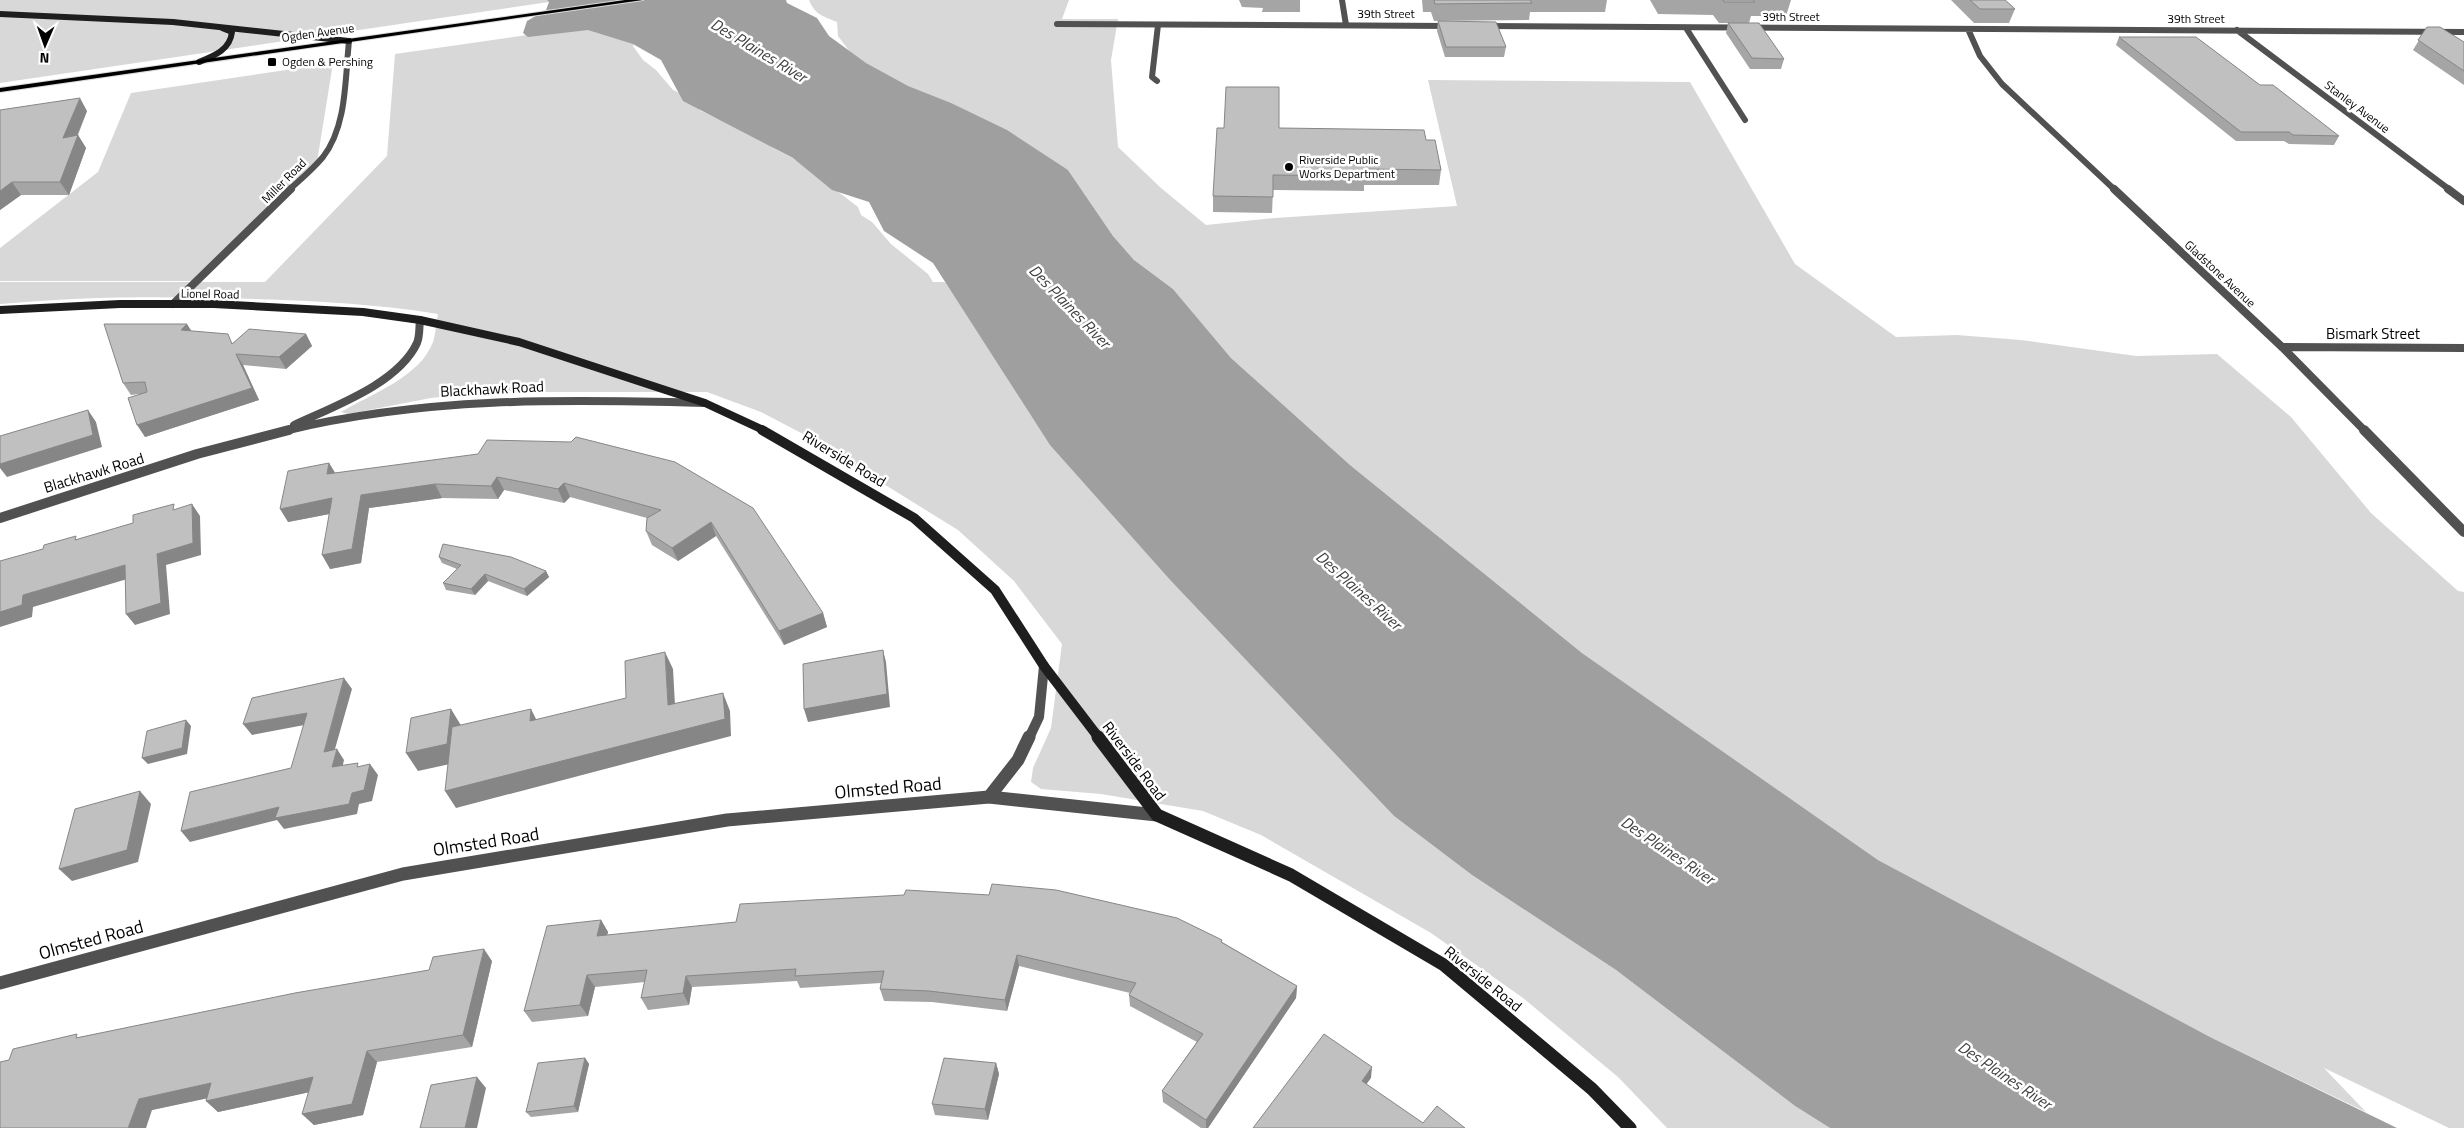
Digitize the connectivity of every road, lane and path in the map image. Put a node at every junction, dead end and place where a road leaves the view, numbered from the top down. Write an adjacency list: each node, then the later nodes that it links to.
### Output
1 (640, 0): 14 (main road, Ogden Avenue)
2 (1342, 0): 7 (street)
3 (0, 14): 6 (street)
4 (1057, 24): 5 (street, 39th Street)
5 (1158, 25): 7 (street, 39th Street); 16 (street)
6 (216, 26): 14 (street); 15 (street)
7 (1346, 26): 8 (street, 39th Street)
8 (1462, 26)
9 (1482, 26): 10 (street, 39th Street)
10 (1686, 28): 11 (street, 39th Street); 18 (street)
11 (1968, 29): 12 (street, 39th Street); 23 (street, Gladstone Avenue)
12 (2237, 30): 13 (street, 39th Street); 19 (street, Stanley Avenue)
13 (2464, 32)
14 (348, 40): 15 (main road, Ogden Avenue); 20 (street, Miller Road)
15 (199, 62): 17 (main road, Ogden Avenue)
16 (1157, 81)
17 (0, 90)
18 (1745, 120)
19 (2464, 201)
20 (174, 304): 21 (street, Lionel Road); 22 (street, Lionel Road)
21 (0, 310)
22 (420, 320): 25 (street, Lionel Road); 26 (street, Blackhawk Road)
23 (2282, 347): 24 (street, Bismark Street); 28 (street, Gladstone Avenue)
24 (2464, 348)
25 (705, 403): 26 (street, Blackhawk Road); 29 (street, Riverside Road)
26 (282, 431): 27 (street, Blackhawk Road)
27 (0, 518)
28 (2464, 532)
29 (1044, 666): 30 (street); 31 (street, Riverside Road)
30 (989, 797): 31 (street, Olmsted Road); 32 (street, Olmsted Road)
31 (1156, 815): 33 (street, Riverside Road)
32 (0, 984)
33 (1630, 1128)

